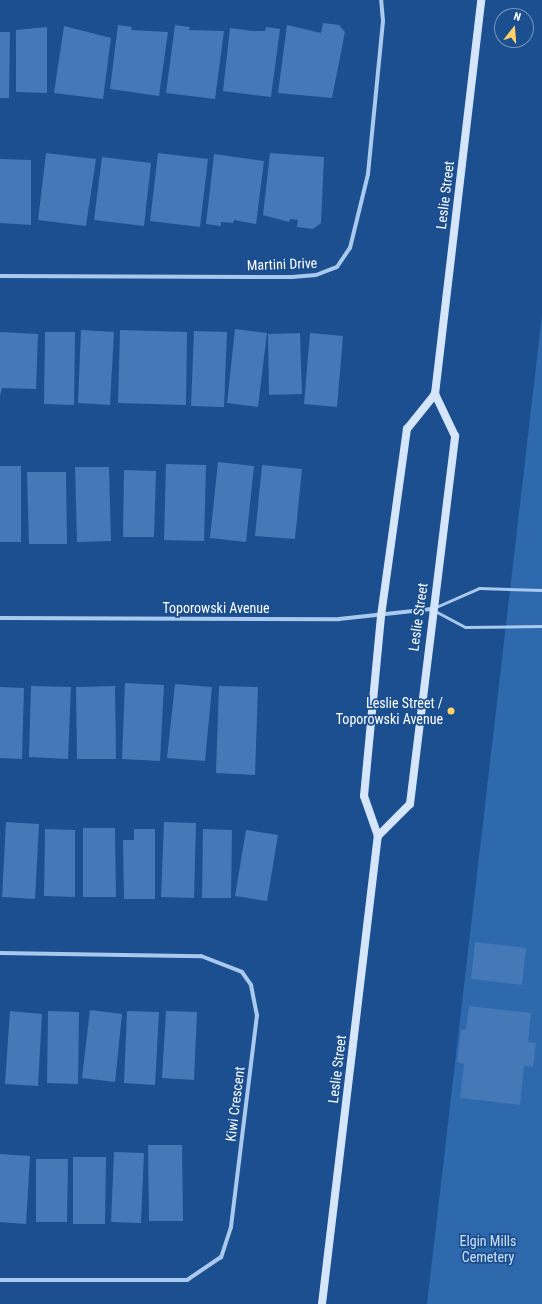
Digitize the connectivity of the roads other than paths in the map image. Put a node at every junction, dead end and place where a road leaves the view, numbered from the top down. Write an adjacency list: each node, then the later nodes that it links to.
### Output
1 (380, 0): 3 (street, Martini Drive)
2 (481, 0): 4 (main road, Leslie Street)
3 (0, 276)
4 (435, 394): 6 (main road, Leslie Street); 7 (main road, Leslie Street)
5 (542, 590): 6 (lane)
6 (431, 609): 7 (street, Toporowski Avenue); 9 (lane); 10 (main road, Leslie Street)
7 (381, 616): 8 (street, Toporowski Avenue); 10 (main road, Leslie Street)
8 (0, 618)
9 (542, 626)
10 (378, 836): 13 (main road, Leslie Street)
11 (0, 953): 12 (street, Kiwi Crescent)
12 (0, 1280)
13 (322, 1304)

